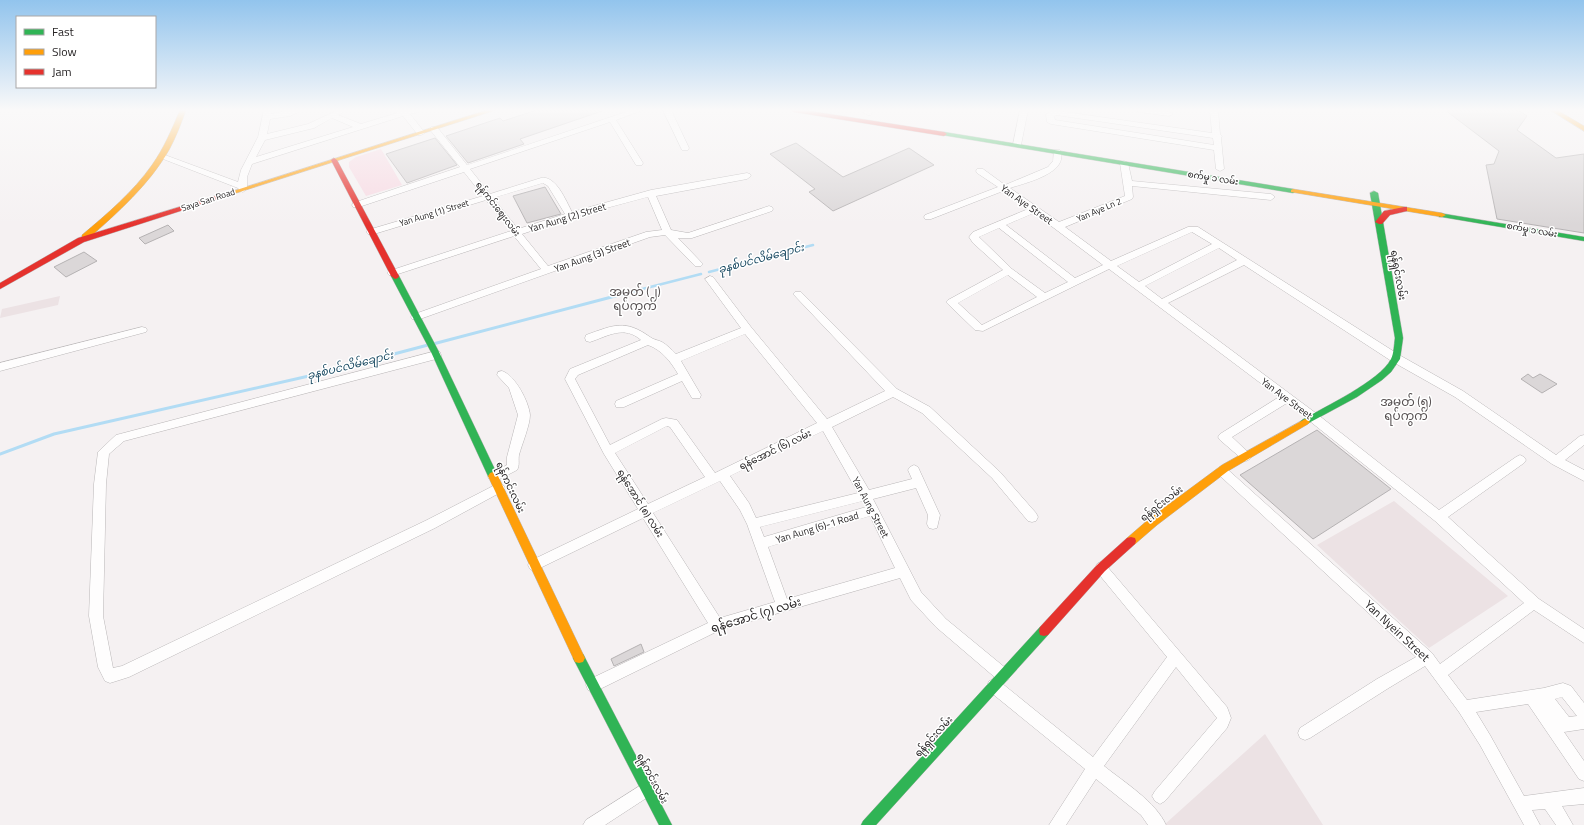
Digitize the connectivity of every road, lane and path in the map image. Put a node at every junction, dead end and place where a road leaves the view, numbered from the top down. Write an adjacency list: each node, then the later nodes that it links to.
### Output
1 (167, 148): 12 (main road)
2 (256, 148): 14 (street)
3 (293, 148): 14 (street)
4 (371, 148): 13 (main road, Saya San Road)
5 (450, 148): 17 (street, ရန်ကင်းဈေးလမ်း)
6 (523, 148): 17 (street)
7 (630, 148): 15 (street)
8 (1046, 148): 10 (main road, စက်မှု ၁ လမ်း)
9 (1219, 148): 18 (street)
10 (1057, 152): 11 (main road, စက်မှု ၁ လမ်း); 26 (street)
11 (1120, 157): 20 (main road, စက်မှု ၁ လမ်း); 24 (street, Yan Aye Ln 2)
12 (162, 158): 25 (street); 38 (main road)
13 (334, 160): 25 (main road, Saya San Road); 33 (main road, ရန်ကင်းလမ်း)
14 (249, 162): 25 (street)
15 (639, 163)
16 (1199, 166): 22 (main road)
17 (466, 167): 31 (street, ရန်ကင်းဈေးလမ်း); 33 (street)
18 (1220, 169)
19 (980, 171): 26 (street, Yan Aye Street)
20 (1184, 173): 22 (main road, စက်မှု ၁ လမ်း); 27 (street)
21 (746, 176): 29 (street, Yan Aung (2) Street)
22 (1199, 176): 28 (main road, စက်မှု ၁ လမ်း)
23 (1287, 180): 28 (main road)
24 (1128, 184): 27 (street); 44 (street, Yan Aye Ln 2)
25 (242, 187): 41 (main road, Saya San Road)
26 (1003, 188): 36 (street, Yan Aye Street); 40 (street)
27 (1187, 190): 32 (street)
28 (1287, 190): 34 (main road, စက်မှု ၁ လမ်း)
29 (651, 193): 39 (street, Yan Aung (2) Street); 47 (street)
30 (1374, 193): 34 (main road, ရန်ရှင်းလမ်း)
31 (489, 197): 39 (street, Yan Aung (1) Street); 45 (street, Yan Aung (1) Street); 46 (street, ရန်ကင်းဈေးလမ်း)
32 (1271, 197)
33 (356, 204): 45 (main road, ရန်ကင်းလမ်း)
34 (1375, 204): 37 (main road, စက်မှု ၁ လမ်း); 42 (main road, ရန်ရှင်းလမ်း)
35 (769, 209): 47 (street, Yan Aung (3) Street)
36 (1034, 210): 43 (street); 44 (street, Yan Aye Street)
37 (1411, 210): 42 (main road); 48 (main road, စက်မှု ၁ လမ်း)
38 (124, 211): 41 (main road); 49 (main road)
39 (570, 216): 46 (street, Yan Aung (2) Street)
40 (928, 217)
41 (144, 221): 49 (main road, Saya San Road)
42 (1379, 222): 71 (main road, ရန်ရှင်းလမ်း)
43 (1000, 224): 55 (street); 58 (street)
44 (1058, 226): 53 (street, Yan Aye Street)
45 (371, 232): 56 (main road, ရန်ကင်းလမ်း)
46 (516, 232): 54 (street, ရန်ကင်းဈေးလမ်း); 56 (street, Yan Aung (2) Street)
47 (667, 232): 52 (street); 54 (street, Yan Aung (3) Street)
48 (1584, 239)
49 (81, 240): 59 (main road)
50 (1218, 245): 51 (street); 53 (street); 60 (street)
51 (1243, 260): 63 (street); 71 (street)
52 (698, 264)
53 (1110, 265): 58 (street); 60 (street, Yan Aye Street)
54 (547, 271): 64 (street, Yan Aung (3) Street)
55 (1009, 271): 62 (street); 62 (street)
56 (392, 273): 64 (main road, ရန်ကင်းလမ်း)
57 (710, 279): 65 (street, Yan Aung Street)
58 (1074, 282): 62 (street)
59 (0, 286)
60 (1138, 286): 63 (street, Yan Aye Street)
61 (798, 294): 75 (street)
62 (1044, 297)
63 (1161, 303): 77 (street, Yan Aye Street)
64 (416, 317): 69 (main road, ရန်ကင်းလမ်း)
65 (747, 329): 70 (street); 80 (street, Yan Aung Street)
66 (142, 330): 72 (street)
67 (590, 338): 68 (street)
68 (648, 341): 70 (street); 82 (street, ရန်အောင် (၈) လမ်း)
69 (433, 348): 90 (main road, ရန်ကင်းလမ်း); 92 (street)
70 (675, 359): 74 (street)
71 (1397, 359): 79 (main road, ရန်ရှင်းလမ်း); 85 (street)
72 (0, 367)
73 (502, 375): 90 (street)
74 (684, 376): 76 (street); 78 (street)
75 (892, 392): 80 (street, ရန်အောင် (၆) လမ်း); 96 (street)
76 (696, 395)
77 (1287, 398): 79 (street, Yan Aye Street); 83 (street)
78 (620, 404)
79 (1313, 417): 83 (main road, ရန်ရှင်းလမ်း); 97 (street, Yan Aye Street)
80 (825, 425): 88 (street, ရန်အောင် (၆) လမ်း); 93 (street, Yan Aung Street)
81 (1584, 439): 85 (street)
82 (608, 451): 88 (street); 95 (street, ရန်အောင် (၈) လမ်း)
83 (1246, 456): 87 (main road, ရန်ရှင်းလမ်း)
84 (1520, 460): 97 (street)
85 (1556, 461): 89 (street)
86 (914, 470): 91 (street)
87 (1222, 471): 102 (main road, ရန်ရှင်းလမ်း); 109 (street, Yan Nyein Street)
88 (717, 476): 95 (street, ရန်အောင် (၆) လမ်း); 98 (street)
89 (1584, 476)
90 (494, 477): 92 (main road, ရန်ကင်းလမ်း)
91 (920, 482): 93 (street); 99 (street)
92 (499, 488): 101 (main road, ရန်ကင်းလမ်း)
93 (866, 496): 94 (street, Yan Aung Street); 98 (street)
94 (873, 510): 100 (street, Yan Aung (6)-1 Road); 103 (street, Yan Aung Street)
95 (646, 511): 101 (street, ရန်အောင် (၆) လမ်း); 106 (street, ရန်အောင် (၈) လမ်း)
96 (1032, 517)
97 (1439, 517): 104 (street, Yan Aye Street)
98 (753, 524): 100 (street)
99 (933, 524)
100 (760, 544): 105 (street)
101 (534, 565): 112 (main road, ရန်ကင်းလမ်း)
102 (1102, 568): 108 (street); 111 (main road, ရန်ရှင်းလမ်း)
103 (904, 571): 105 (street, ရန်အောင် (၇) လမ်း); 111 (street, Yan Aung Street)
104 (1534, 603): 107 (street, Yan Aye Street); 110 (street)
105 (783, 607): 106 (street, ရန်အောင် (၇) လမ်း)
106 (717, 625): 112 (street, ရန်အောင် (၇) လမ်း)
107 (1584, 637)
108 (1175, 657): 119 (street); 122 (street)
109 (1427, 658): 110 (street, Yan Nyein Street); 118 (street)
110 (1438, 674): 114 (street, Yan Nyein Street)
111 (998, 680): 119 (street, Yan Aung Street); 128 (main road, ရန်ရှင်းလမ်း)
112 (593, 685): 121 (main road, ရန်ကင်းလမ်း)
113 (1537, 696): 114 (street); 115 (street); 117 (street)
114 (1464, 708): 125 (street, Yan Nyein Street)
115 (1584, 714)
116 (1584, 722): 117 (street)
117 (1558, 726): 120 (street)
118 (1304, 733)
119 (1094, 769): 129 (street); 130 (street, Yan Aung Street)
120 (1584, 774)
121 (646, 790): 126 (street); 127 (main road, ရန်ကင်းလမ်း)
122 (1160, 796)
123 (1584, 796): 124 (street)
124 (1548, 800): 125 (street); 132 (street)
125 (1520, 804): 131 (street, Yan Nyein Street)
126 (591, 825)
127 (666, 825)
128 (867, 825)
129 (1057, 825)
130 (1158, 825)
131 (1532, 825)
132 (1565, 825)

